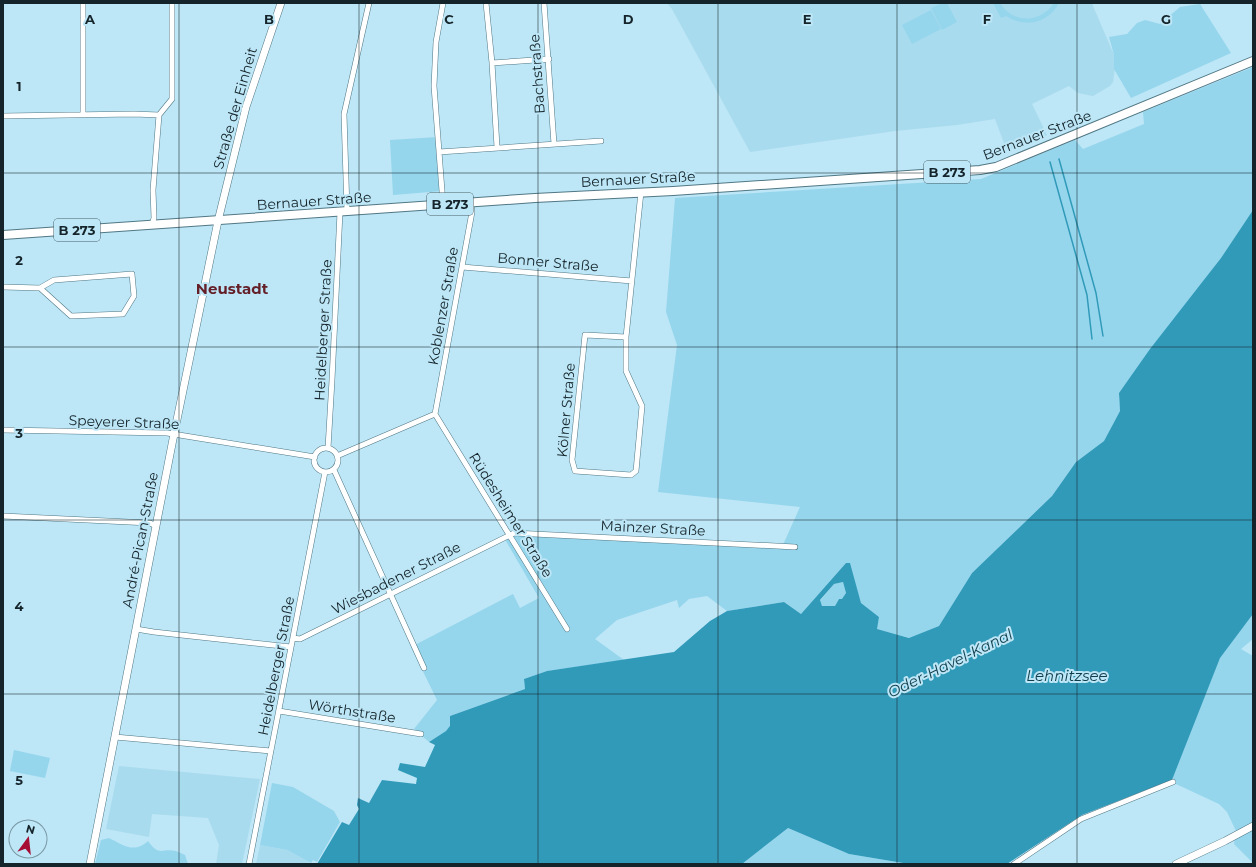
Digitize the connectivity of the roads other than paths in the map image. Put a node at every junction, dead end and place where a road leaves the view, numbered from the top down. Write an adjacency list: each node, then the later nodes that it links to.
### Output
1 (83, 3): 11 (street)
2 (172, 3): 12 (street)
3 (281, 3): 22 (street, Straße der Einheit)
4 (369, 3): 21 (street, Heidelberger Straße)
5 (442, 3): 17 (street)
6 (486, 3): 10 (street)
7 (544, 3): 8 (street, Bachstraße)
8 (549, 59): 10 (street); 15 (street, Bachstraße)
9 (1253, 61): 18 (main road, Bernauer Straße / B 273)
10 (492, 63): 16 (street)
11 (83, 114): 12 (street); 13 (street)
12 (159, 115): 23 (street)
13 (3, 116)
14 (601, 141): 15 (street)
15 (554, 144): 16 (street)
16 (498, 147): 17 (street)
17 (439, 152): 20 (street)
18 (641, 192): 19 (main road, Bernauer Straße / B 273); 26 (street, Kölner Straße)
19 (471, 202): 20 (main road, Bernauer Straße / B 273); 25 (street, Koblenzer Straße)
20 (443, 204): 21 (main road, Bernauer Straße / B 273)
21 (343, 212): 22 (main road, Bernauer Straße / B 273); 33 (street, Heidelberger Straße)
22 (218, 221): 23 (main road, Bernauer Straße / B 273); 32 (street, André-Pican-Straße)
23 (152, 225): 24 (main road, Bernauer Straße / B 273)
24 (3, 235)
25 (462, 267): 26 (street, Bonner Straße); 30 (street, Koblenzer Straße)
26 (632, 280): 29 (street, Kölner Straße)
27 (3, 287): 28 (street)
28 (40, 288): 28 (street)
29 (626, 337): 29 (street, Kölner Straße)
30 (435, 414): 34 (street); 40 (street, Rüdesheimer Straße)
31 (3, 430): 32 (street, Speyerer Straße)
32 (174, 434): 35 (street, Speyerer Straße); 39 (street, André-Pican-Straße)
33 (328, 448): 34 (street); 35 (street)
34 (338, 456): 36 (street)
35 (315, 457): 37 (street)
36 (334, 470): 37 (street); 42 (street)
37 (325, 472): 45 (street, Heidelberger Straße)
38 (3, 516): 39 (street)
39 (156, 526): 43 (street, André-Pican-Straße)
40 (510, 534): 41 (street, Mainzer Straße); 42 (street, Wiesbadener Straße); 44 (street, Rüdesheimer Straße)
41 (795, 547)
42 (390, 594): 45 (street, Wiesbadener Straße); 47 (street)
43 (136, 629): 46 (street); 50 (street, André-Pican-Straße)
44 (567, 629)
45 (293, 638): 46 (street, Heidelberger Straße)
46 (291, 647): 48 (street, Heidelberger Straße)
47 (424, 668)
48 (279, 711): 49 (street, Wörthstraße); 51 (street, Heidelberger Straße)
49 (421, 734)
50 (115, 737): 51 (street); 54 (street, André-Pican-Straße)
51 (271, 751): 55 (street, Heidelberger Straße)
52 (1173, 782): 56 (street)
53 (1253, 826): 57 (street)
54 (90, 864)
55 (249, 864)
56 (1014, 864)
57 (1176, 864)

